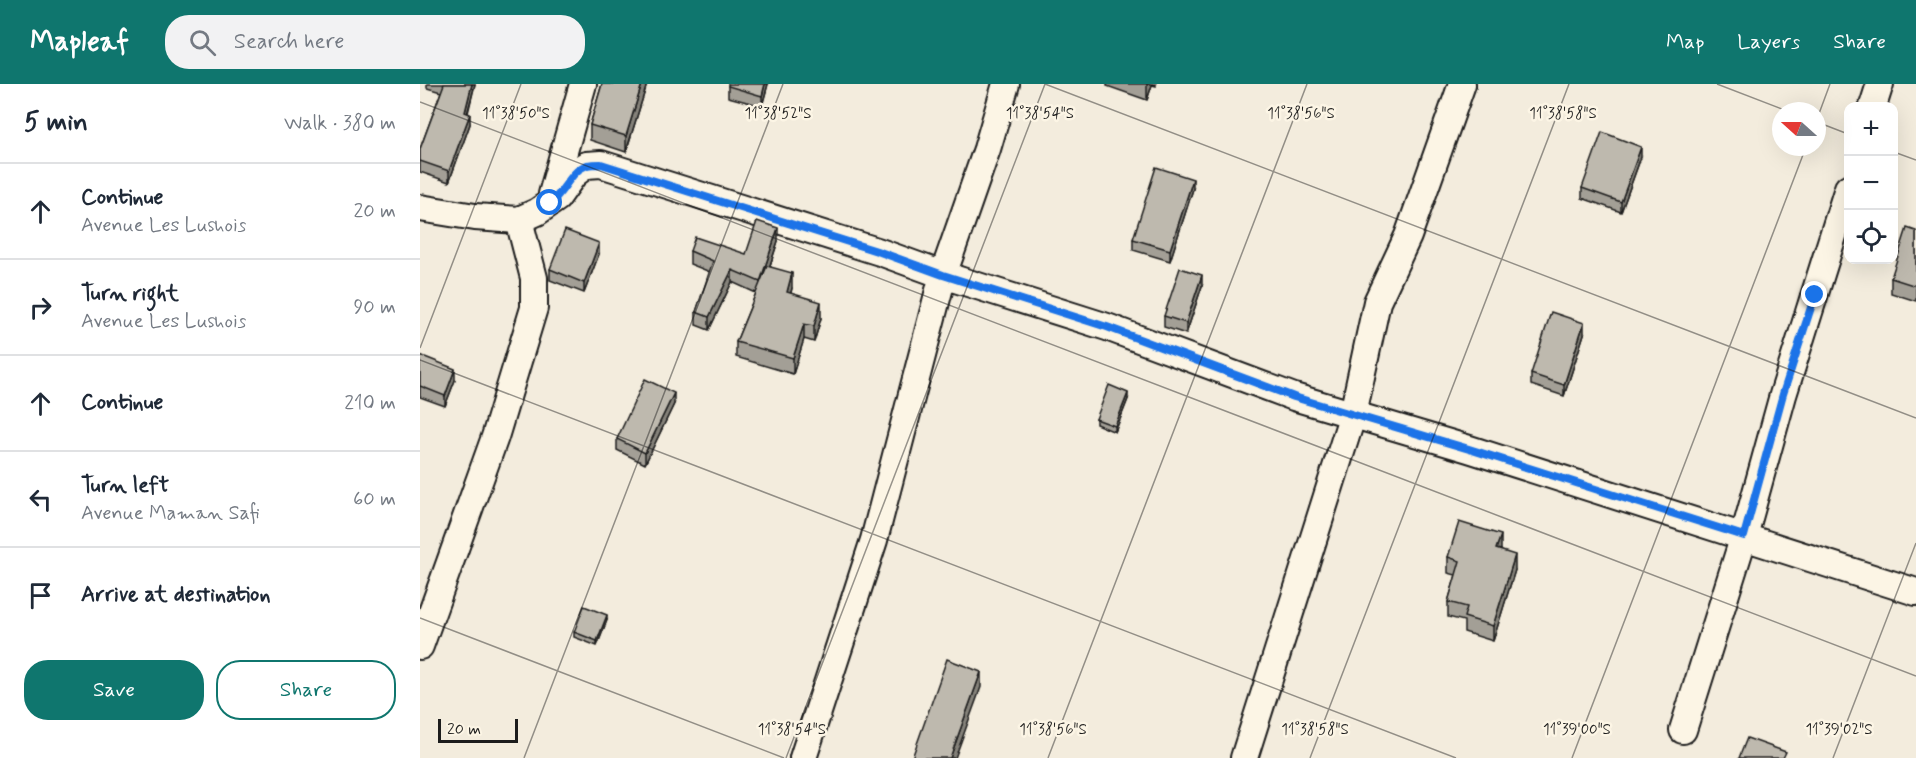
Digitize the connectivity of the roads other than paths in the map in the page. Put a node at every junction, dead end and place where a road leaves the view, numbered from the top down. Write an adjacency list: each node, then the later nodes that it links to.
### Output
1 (583, 84): 7 (street)
2 (1006, 84): 10 (street)
3 (1462, 84): 11 (street)
4 (1880, 84): 5 (street)
5 (1874, 102)
6 (1844, 201): 12 (street)
7 (550, 203): 9 (street); 10 (street)
8 (420, 208): 9 (street)
9 (519, 220): 14 (street)
10 (943, 275): 11 (street); 16 (street)
11 (1353, 414): 12 (street); 17 (street)
12 (1744, 536): 13 (street); 15 (street)
13 (1916, 592)
14 (420, 646)
15 (1683, 730)
16 (803, 758)
17 (1244, 758)

